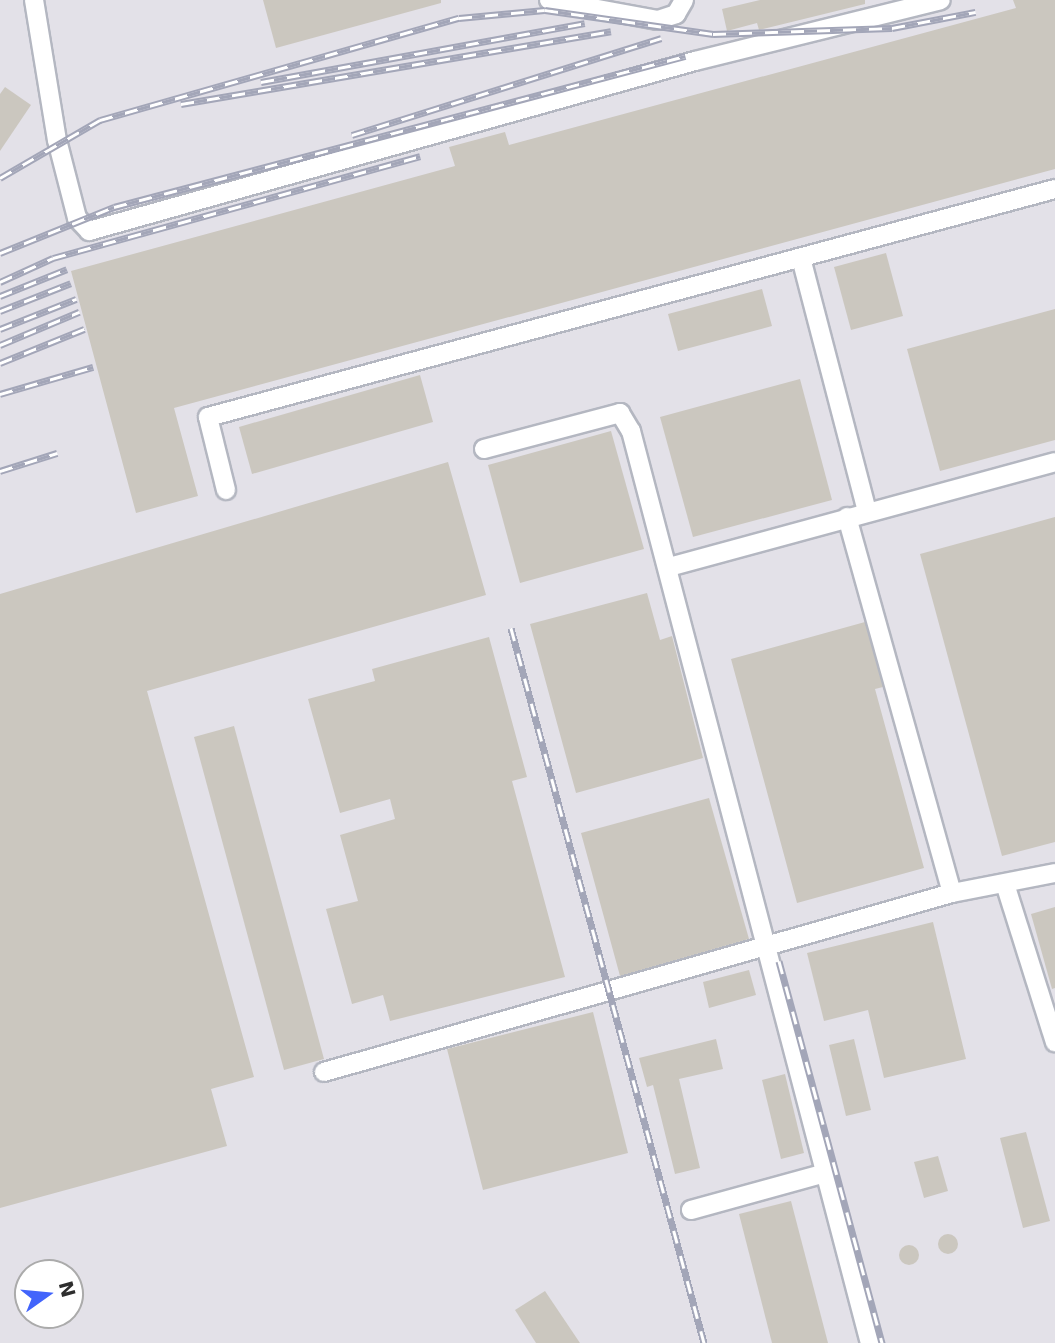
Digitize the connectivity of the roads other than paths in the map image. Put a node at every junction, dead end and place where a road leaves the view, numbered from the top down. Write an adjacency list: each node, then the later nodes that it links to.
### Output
1 (34, 0): 4 (lane)
2 (549, 0): 3 (lane)
3 (684, 0)
4 (941, 0)
5 (1055, 189): 6 (lane)
6 (801, 258): 9 (lane); 10 (lane)
7 (484, 449): 12 (lane)
8 (1055, 462): 10 (lane)
9 (226, 490)
10 (867, 512): 11 (lane)
11 (847, 517): 12 (lane); 15 (lane)
12 (669, 567): 16 (lane)
13 (1055, 873): 14 (lane)
14 (1006, 887): 15 (lane); 17 (lane)
15 (953, 893): 16 (lane)
16 (767, 947): 18 (lane); 19 (lane)
17 (1055, 1042)
18 (324, 1072)
19 (825, 1173): 20 (lane); 21 (lane)
20 (691, 1210)
21 (870, 1343)

